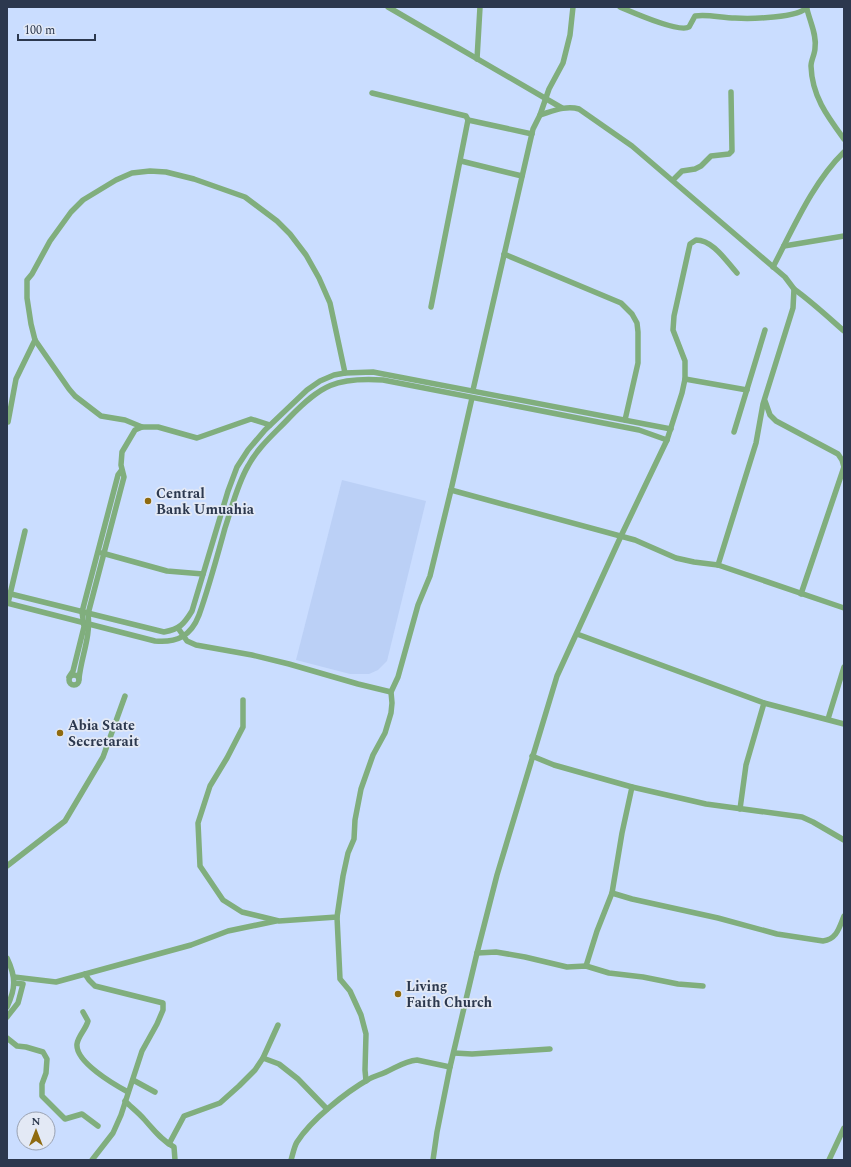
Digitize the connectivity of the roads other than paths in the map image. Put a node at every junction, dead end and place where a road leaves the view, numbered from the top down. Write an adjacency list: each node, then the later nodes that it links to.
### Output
1 (388, 7): 6 (street)
2 (480, 7): 6 (street)
3 (573, 7): 9 (street)
4 (620, 7): 5 (street)
5 (807, 8): 14 (street)
6 (477, 59): 9 (street)
7 (372, 92): 12 (street)
8 (731, 92): 18 (street)
9 (546, 99): 10 (street); 11 (street)
10 (562, 108): 11 (street); 18 (street)
11 (540, 115): 13 (street)
12 (468, 120): 13 (street); 16 (street)
13 (532, 134): 17 (street)
14 (844, 139)
15 (844, 152): 20 (street)
16 (461, 161): 17 (street); 25 (street)
17 (522, 176): 21 (street)
18 (673, 180): 22 (street)
19 (844, 236): 20 (street)
20 (784, 246): 22 (street)
21 (504, 254): 33 (street); 39 (street)
22 (773, 267): 24 (street)
23 (737, 273): 30 (street)
24 (794, 289): 27 (street); 36 (street)
25 (431, 307)
26 (765, 330): 34 (street)
27 (844, 331)
28 (35, 340): 29 (street); 40 (street); 42 (street)
29 (346, 373): 31 (street); 41 (street)
30 (685, 379): 34 (street); 43 (street)
31 (416, 380): 32 (street); 33 (street)
32 (415, 387): 35 (street); 62 (street)
33 (473, 390): 37 (street)
34 (747, 390): 44 (street)
35 (472, 398): 38 (street); 47 (street)
36 (764, 400): 46 (street); 51 (street)
37 (571, 410): 38 (street); 39 (street)
38 (570, 417): 45 (street)
39 (625, 420): 43 (street)
40 (8, 422)
41 (270, 425): 42 (street); 52 (street)
42 (142, 427): 50 (street)
43 (671, 429): 45 (street)
44 (734, 432)
45 (667, 440): 49 (street)
46 (844, 467): 54 (street)
47 (450, 490): 49 (street); 66 (street)
48 (26, 531): 53 (street)
49 (621, 536): 51 (street); 61 (street)
50 (101, 553): 52 (street); 57 (street); 58 (street)
51 (718, 565): 54 (street)
52 (203, 574): 60 (street)
53 (8, 593): 55 (street); 57 (street)
54 (801, 594): 56 (street)
55 (7, 603): 59 (street)
56 (844, 608)
57 (82, 612): 58 (street); 59 (street)
58 (88, 614): 59 (street); 60 (street)
59 (87, 624): 62 (street); 64 (street); 65 (street)
60 (178, 628): 62 (street)
61 (577, 634): 69 (street); 72 (street)
62 (183, 636): 66 (street)
63 (844, 667): 70 (street)
64 (69, 677): 65 (street); 65 (street)
65 (79, 679)
66 (391, 692): 79 (street)
67 (125, 696): 76 (street)
68 (243, 700): 80 (street)
69 (764, 703): 70 (street); 74 (street)
70 (828, 719): 71 (street)
71 (844, 724)
72 (532, 756): 73 (street); 81 (street)
73 (632, 787): 74 (street); 77 (street)
74 (740, 809): 75 (street)
75 (844, 840)
76 (7, 866)
77 (612, 892): 78 (street); 83 (street)
78 (844, 916)
79 (337, 917): 80 (street); 97 (street)
80 (278, 921): 84 (street)
81 (477, 953): 83 (street); 93 (street)
82 (7, 958): 85 (street)
83 (586, 966): 86 (street)
84 (85, 974): 85 (street); 96 (street)
85 (14, 980): 87 (street); 89 (street)
86 (703, 986)
87 (7, 1007)
88 (83, 1012): 98 (street)
89 (7, 1018)
90 (278, 1025): 94 (street)
91 (7, 1038): 102 (street)
92 (550, 1049): 93 (street)
93 (454, 1053): 95 (street)
94 (263, 1058): 101 (street); 104 (street)
95 (450, 1067): 97 (street); 108 (street)
96 (133, 1080): 98 (street); 99 (street)
97 (366, 1081): 101 (street)
98 (128, 1092): 100 (street)
99 (155, 1092)
100 (125, 1101): 104 (street); 105 (street)
101 (327, 1109): 107 (street)
102 (98, 1126)
103 (844, 1128): 109 (street)
104 (169, 1144): 106 (street)
105 (92, 1160)
106 (175, 1160)
107 (292, 1160)
108 (433, 1160)
109 (829, 1160)

